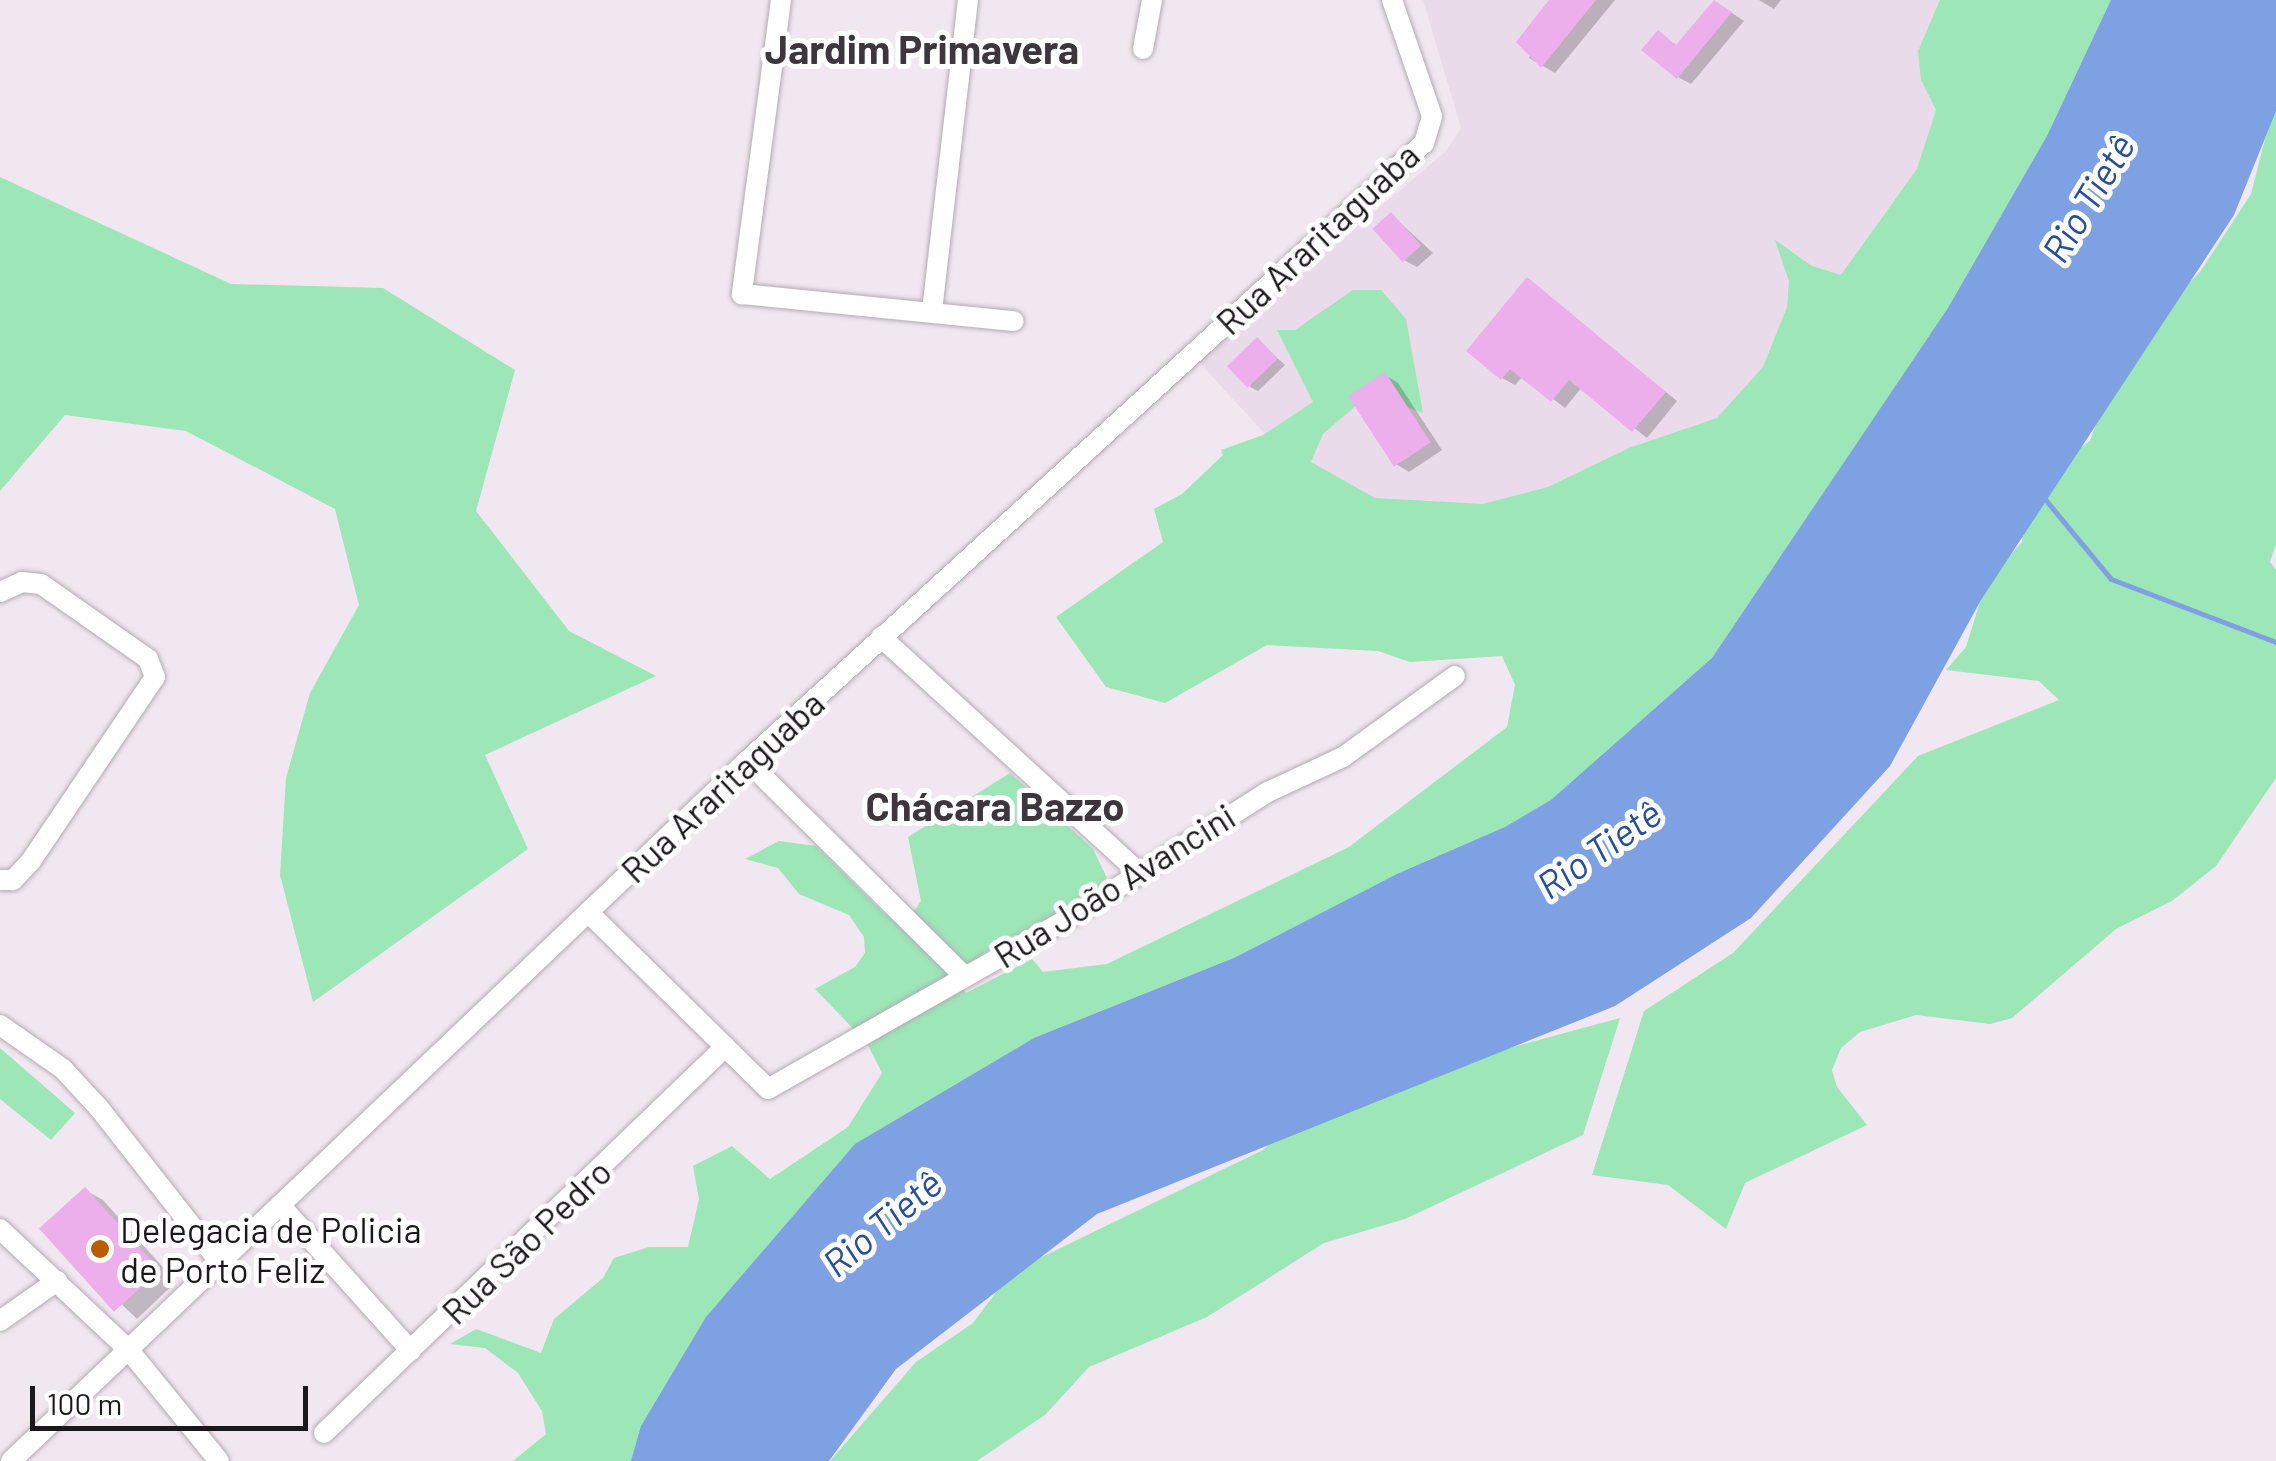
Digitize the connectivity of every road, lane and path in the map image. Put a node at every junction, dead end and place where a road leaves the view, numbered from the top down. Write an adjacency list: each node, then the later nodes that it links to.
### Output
1 (782, 0): 6 (street)
2 (968, 0): 6 (street)
3 (1152, 0): 5 (street)
4 (1392, 0): 9 (street, Rua Araritaguaba)
5 (1143, 49)
6 (932, 311): 7 (street)
7 (1014, 321)
8 (0, 592): 13 (street)
9 (881, 637): 11 (street, Rua Araritaguaba); 12 (street)
10 (1456, 676): 12 (street, Rua João Avancini)
11 (747, 761): 14 (street, Rua Araritaguaba); 15 (street)
12 (1138, 872): 15 (street, Rua João Avancini)
13 (6, 880)
14 (588, 912): 17 (street); 18 (street, Rua Araritaguaba)
15 (964, 976): 17 (street, Rua João Avancini)
16 (0, 1026): 20 (street)
17 (726, 1047): 24 (street, Rua São Pedro)
18 (280, 1205): 20 (street, Rua Araritaguaba); 24 (street)
19 (0, 1230): 21 (street)
20 (219, 1261): 23 (street, Rua Araritaguaba)
21 (57, 1282): 22 (street); 23 (street)
22 (0, 1320)
23 (128, 1349): 26 (street, Rua Araritaguaba); 27 (street)
24 (411, 1352): 25 (street, Rua São Pedro)
25 (324, 1433)
26 (11, 1461)
27 (219, 1461)

